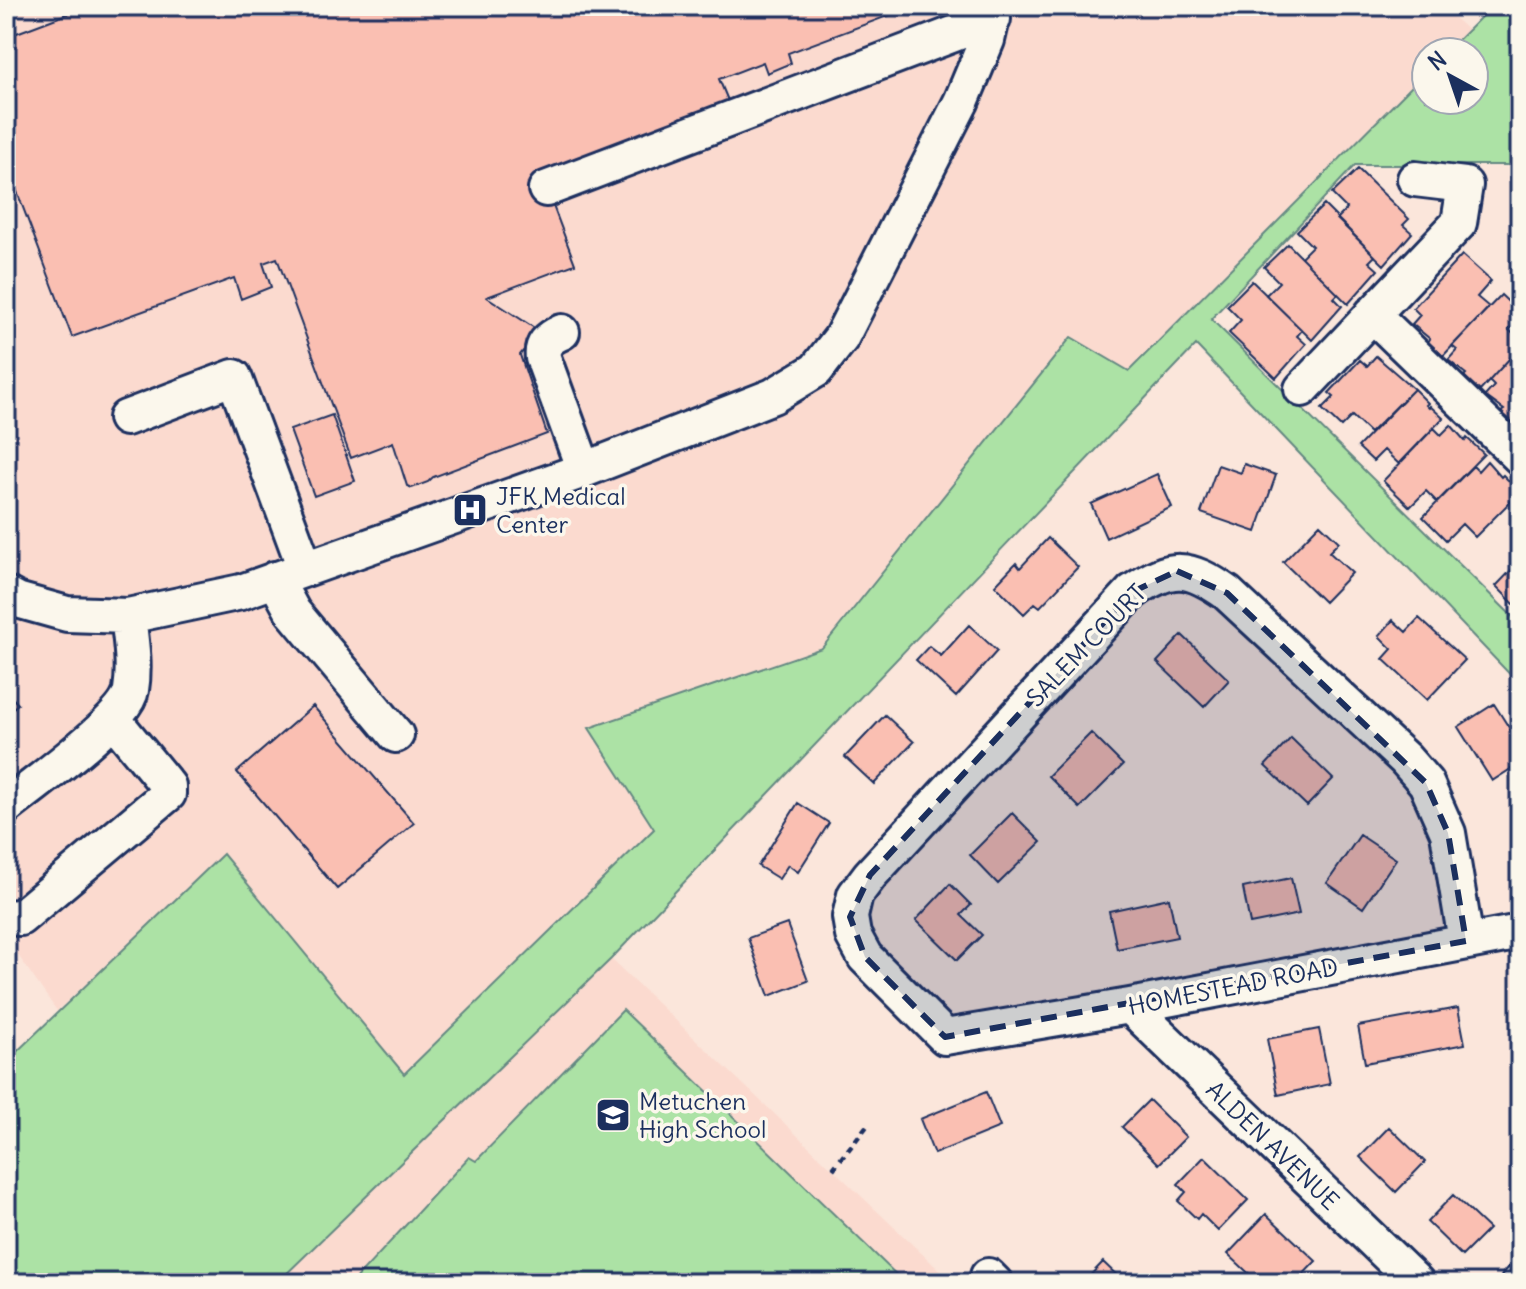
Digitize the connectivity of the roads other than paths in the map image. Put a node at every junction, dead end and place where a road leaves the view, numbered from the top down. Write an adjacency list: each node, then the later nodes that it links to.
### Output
1 (994, 12): 3 (street); 9 (street)
2 (1415, 179): 4 (street)
3 (546, 189)
4 (1372, 314): 6 (street); 8 (street)
5 (562, 332): 9 (street)
6 (1302, 389)
7 (126, 418): 10 (street)
8 (1520, 457)
9 (584, 470): 10 (street)
10 (290, 573): 12 (street); 14 (street)
11 (6, 594): 12 (street)
12 (128, 616): 13 (street)
13 (113, 719): 15 (street); 16 (street)
14 (396, 735)
15 (6, 807)
16 (6, 917)
17 (1520, 932): 18 (street, HOMESTEAD ROAD)
18 (1466, 941): 19 (street, HOMESTEAD ROAD); 20 (street, SALEM COURT)
19 (1130, 1006): 20 (street, HOMESTEAD ROAD); 21 (street, ALDEN AVENUE)
20 (945, 1037)
21 (1417, 1283)

